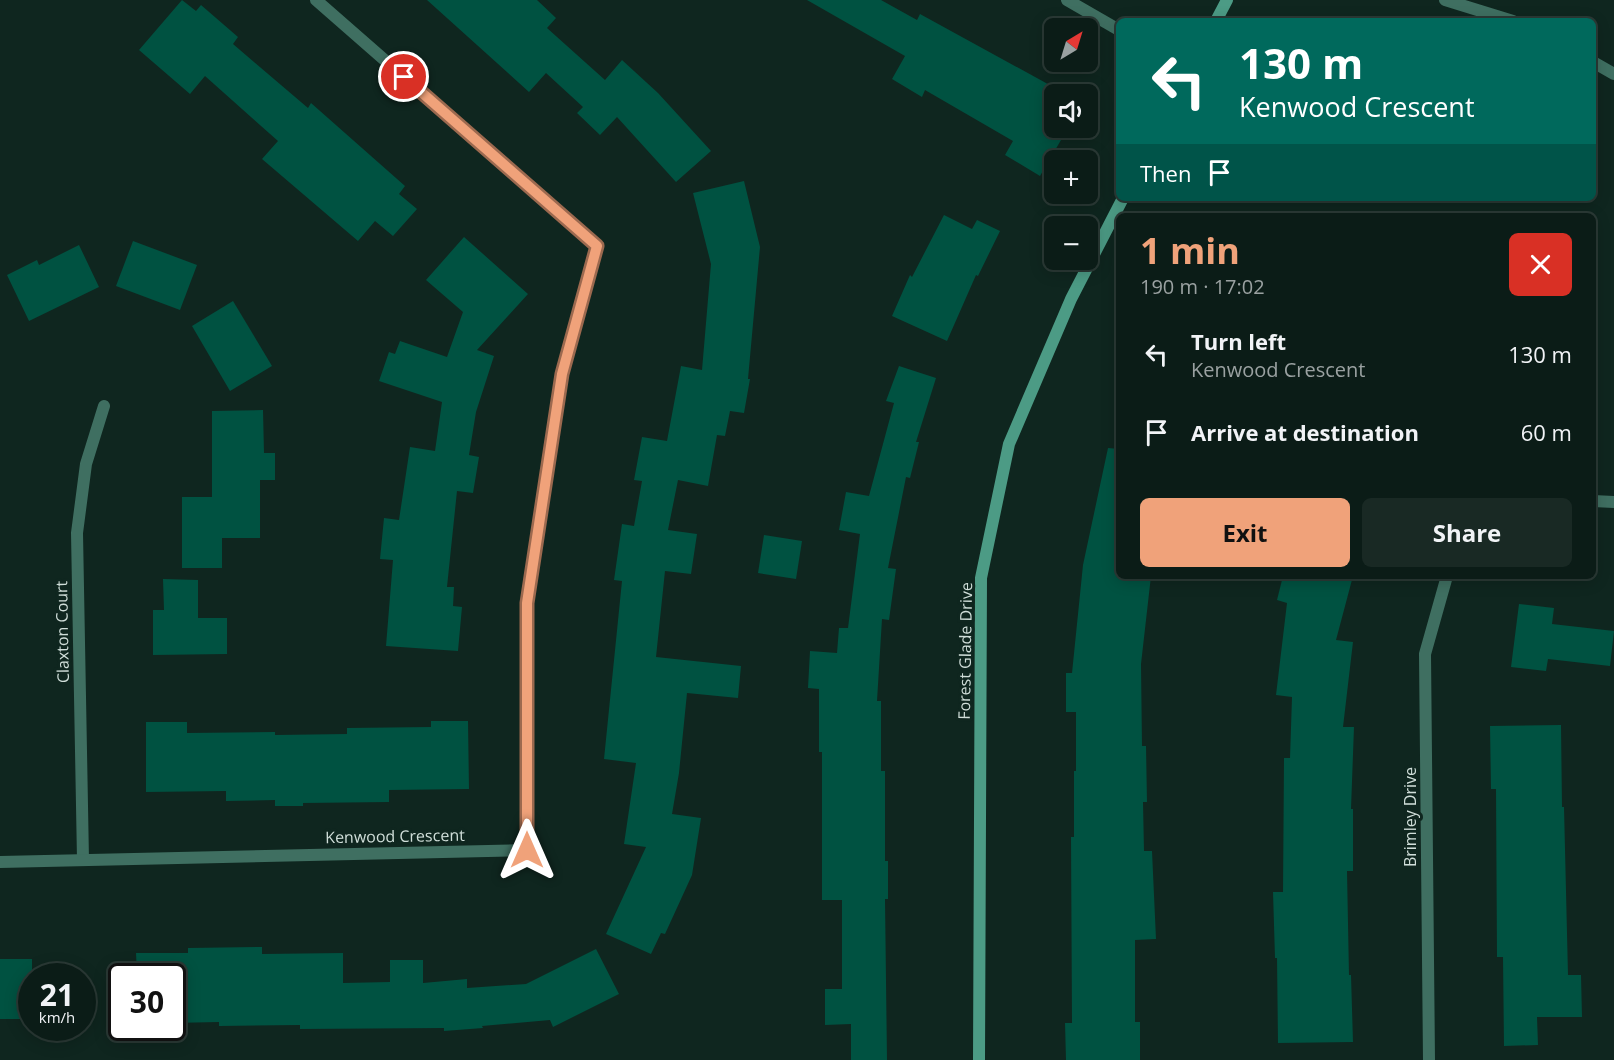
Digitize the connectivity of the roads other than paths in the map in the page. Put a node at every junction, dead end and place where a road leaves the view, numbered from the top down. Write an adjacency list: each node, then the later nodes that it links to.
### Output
1 (316, 0): 15 (street, Kenwood Crescent)
2 (1067, 0): 7 (street)
3 (1227, 0): 5 (street)
4 (1444, 0): 6 (street)
5 (1218, 18)
6 (1503, 18)
7 (1116, 28)
8 (1596, 64): 9 (street)
9 (1614, 74)
10 (1116, 213): 17 (street, Forest Glade Drive)
11 (104, 406): 15 (street, Claxton Court)
12 (1596, 501): 13 (street)
13 (1614, 501)
14 (1446, 579): 18 (street, Brimley Drive)
15 (83, 860): 16 (street, Kenwood Crescent)
16 (0, 862)
17 (979, 1060)
18 (1429, 1060)

